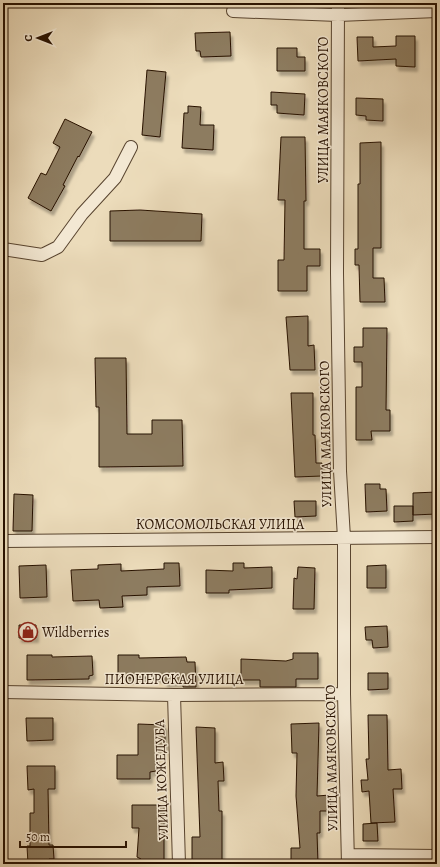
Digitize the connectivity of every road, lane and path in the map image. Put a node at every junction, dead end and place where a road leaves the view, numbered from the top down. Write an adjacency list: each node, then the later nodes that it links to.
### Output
1 (338, 9): 2 (street); 3 (street); 7 (street, УЛИЦА МАЯКОВСКОГО)
2 (233, 11)
3 (437, 11)
4 (131, 147): 5 (street)
5 (3, 249)
6 (437, 537): 7 (street, КОМСОМОЛЬСКАЯ УЛИЦА)
7 (344, 538): 8 (street, КОМСОМОЛЬСКАЯ УЛИЦА); 10 (street, УЛИЦА МАЯКОВСКОГО)
8 (3, 541)
9 (3, 692): 11 (street, ПИОНЕРСКАЯ УЛИЦА)
10 (344, 694): 11 (street, ПИОНЕРСКАЯ УЛИЦА); 13 (street, УЛИЦА МАЯКОВСКОГО)
11 (174, 695): 14 (street, УЛИЦА КОЖЕДУБА)
12 (437, 856): 13 (street)
13 (348, 859)
14 (179, 864)

